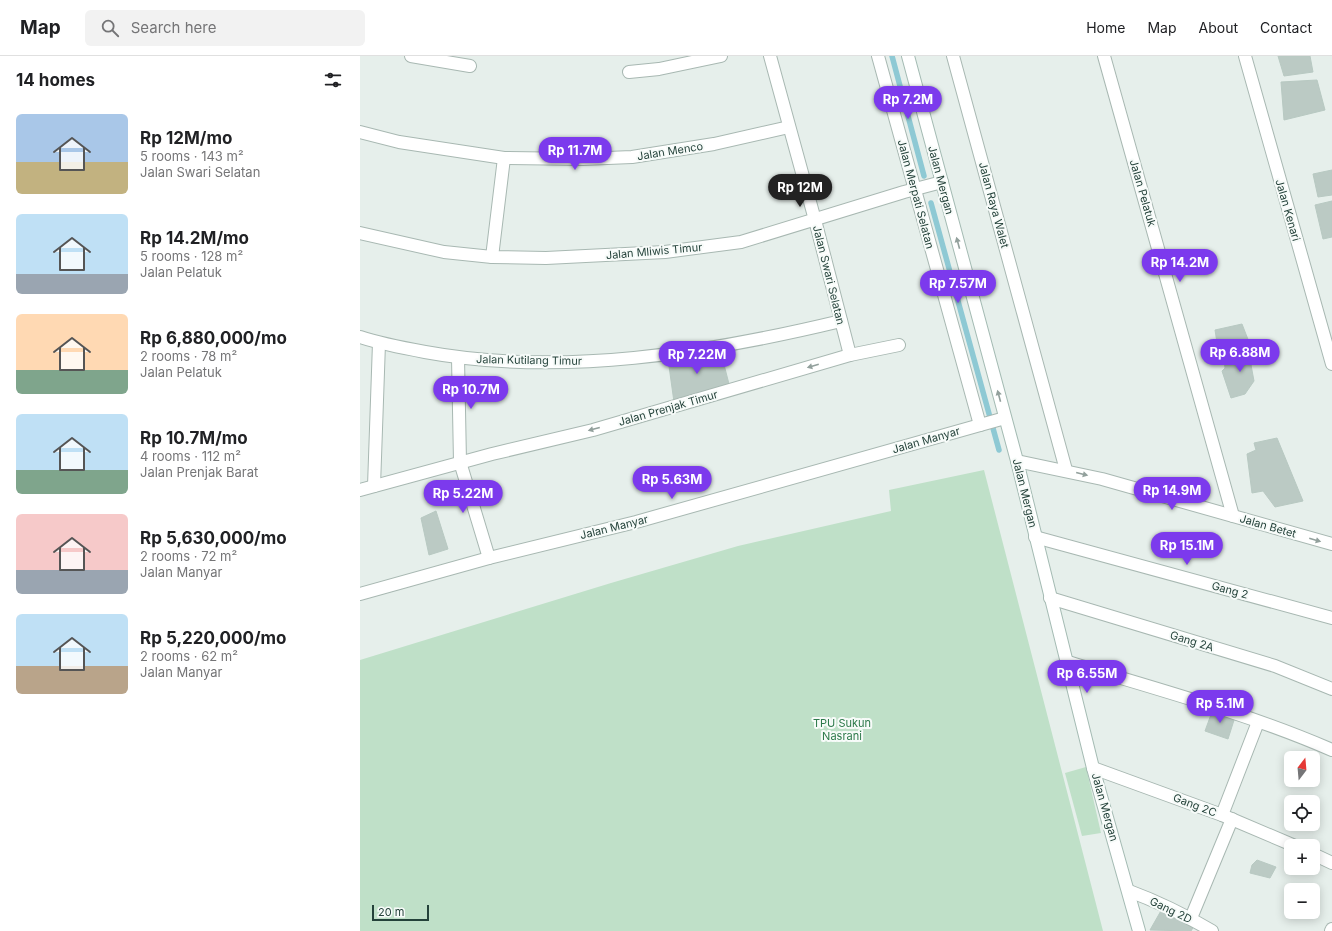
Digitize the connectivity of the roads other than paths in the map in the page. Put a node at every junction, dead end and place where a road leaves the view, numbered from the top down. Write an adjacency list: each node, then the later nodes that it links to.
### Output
1 (411, 56): 9 (street)
2 (721, 56): 10 (street)
3 (770, 56): 11 (street, Jalan Swari Selatan)
4 (878, 56): 15 (street, Jalan Merpati Selatan)
5 (908, 56): 14 (street, Jalan Mergan)
6 (953, 56): 29 (street, Jalan Raya Walet)
7 (1104, 56): 32 (street, Jalan Pelatuk)
8 (1245, 56): 25 (street, Jalan Kenari)
9 (470, 66)
10 (629, 72)
11 (789, 127): 13 (street, Jalan Menco); 16 (street, Jalan Swari Selatan)
12 (360, 132): 13 (street, Jalan Menco)
13 (504, 158): 18 (street)
14 (942, 182): 15 (street, Jalan Mliwis Timur); 26 (street, Jalan Mergan, one-way to 14)
15 (914, 190): 16 (street, Jalan Mliwis Timur); 26 (street, Jalan Merpati Selatan)
16 (815, 220): 18 (street, Jalan Mliwis Timur); 19 (street, Jalan Swari Selatan)
17 (360, 233): 18 (street, Jalan Mliwis Timur)
18 (492, 257)
19 (841, 321): 23 (street, Jalan Swari Selatan); 24 (street, Jalan Kutilang Timur)
20 (360, 337): 21 (street, Jalan Kutilang Timur)
21 (379, 343): 24 (street, Jalan Kutilang Timur); 30 (street)
22 (899, 345): 23 (street, Jalan Prenjak Timur)
23 (850, 355): 28 (street, Jalan Prenjak Timur, one-way to 28)
24 (458, 358): 28 (street)
25 (1332, 364)
26 (993, 421): 27 (street, Jalan Mergan); 35 (street, Jalan Manyar)
27 (1017, 460): 29 (street, Jalan Betet); 33 (street, Jalan Mergan)
28 (460, 462): 30 (street, Jalan Prenjak Timur); 35 (street)
29 (1066, 470): 32 (street, Jalan Betet, one-way to 32)
30 (374, 486): 31 (street, Jalan Prenjak Timur)
31 (360, 490)
32 (1233, 516): 34 (street, Jalan Betet, one-way to 34)
33 (1035, 537): 37 (street, Jalan Mergan); 38 (street, Gang 2)
34 (1332, 544)
35 (488, 558): 36 (street, Jalan Manyar)
36 (360, 594)
37 (1050, 598): 39 (street, Jalan Mergan); 40 (street, Gang 2A)
38 (1332, 618)
39 (1068, 662): 41 (street); 43 (street, Jalan Mergan)
40 (1332, 689)
41 (1258, 722): 42 (street); 44 (street)
42 (1332, 750)
43 (1093, 768): 44 (street, Gang 2C); 48 (street, Jalan Mergan)
44 (1227, 817): 45 (street, Gang 2C); 49 (street)
45 (1284, 841)
46 (1320, 857): 47 (street)
47 (1332, 863)
48 (1129, 891): 49 (street, Gang 2D); 50 (street, Jalan Mergan)
49 (1191, 918): 51 (street, Gang 2D)
50 (1139, 931)
51 (1212, 931)

